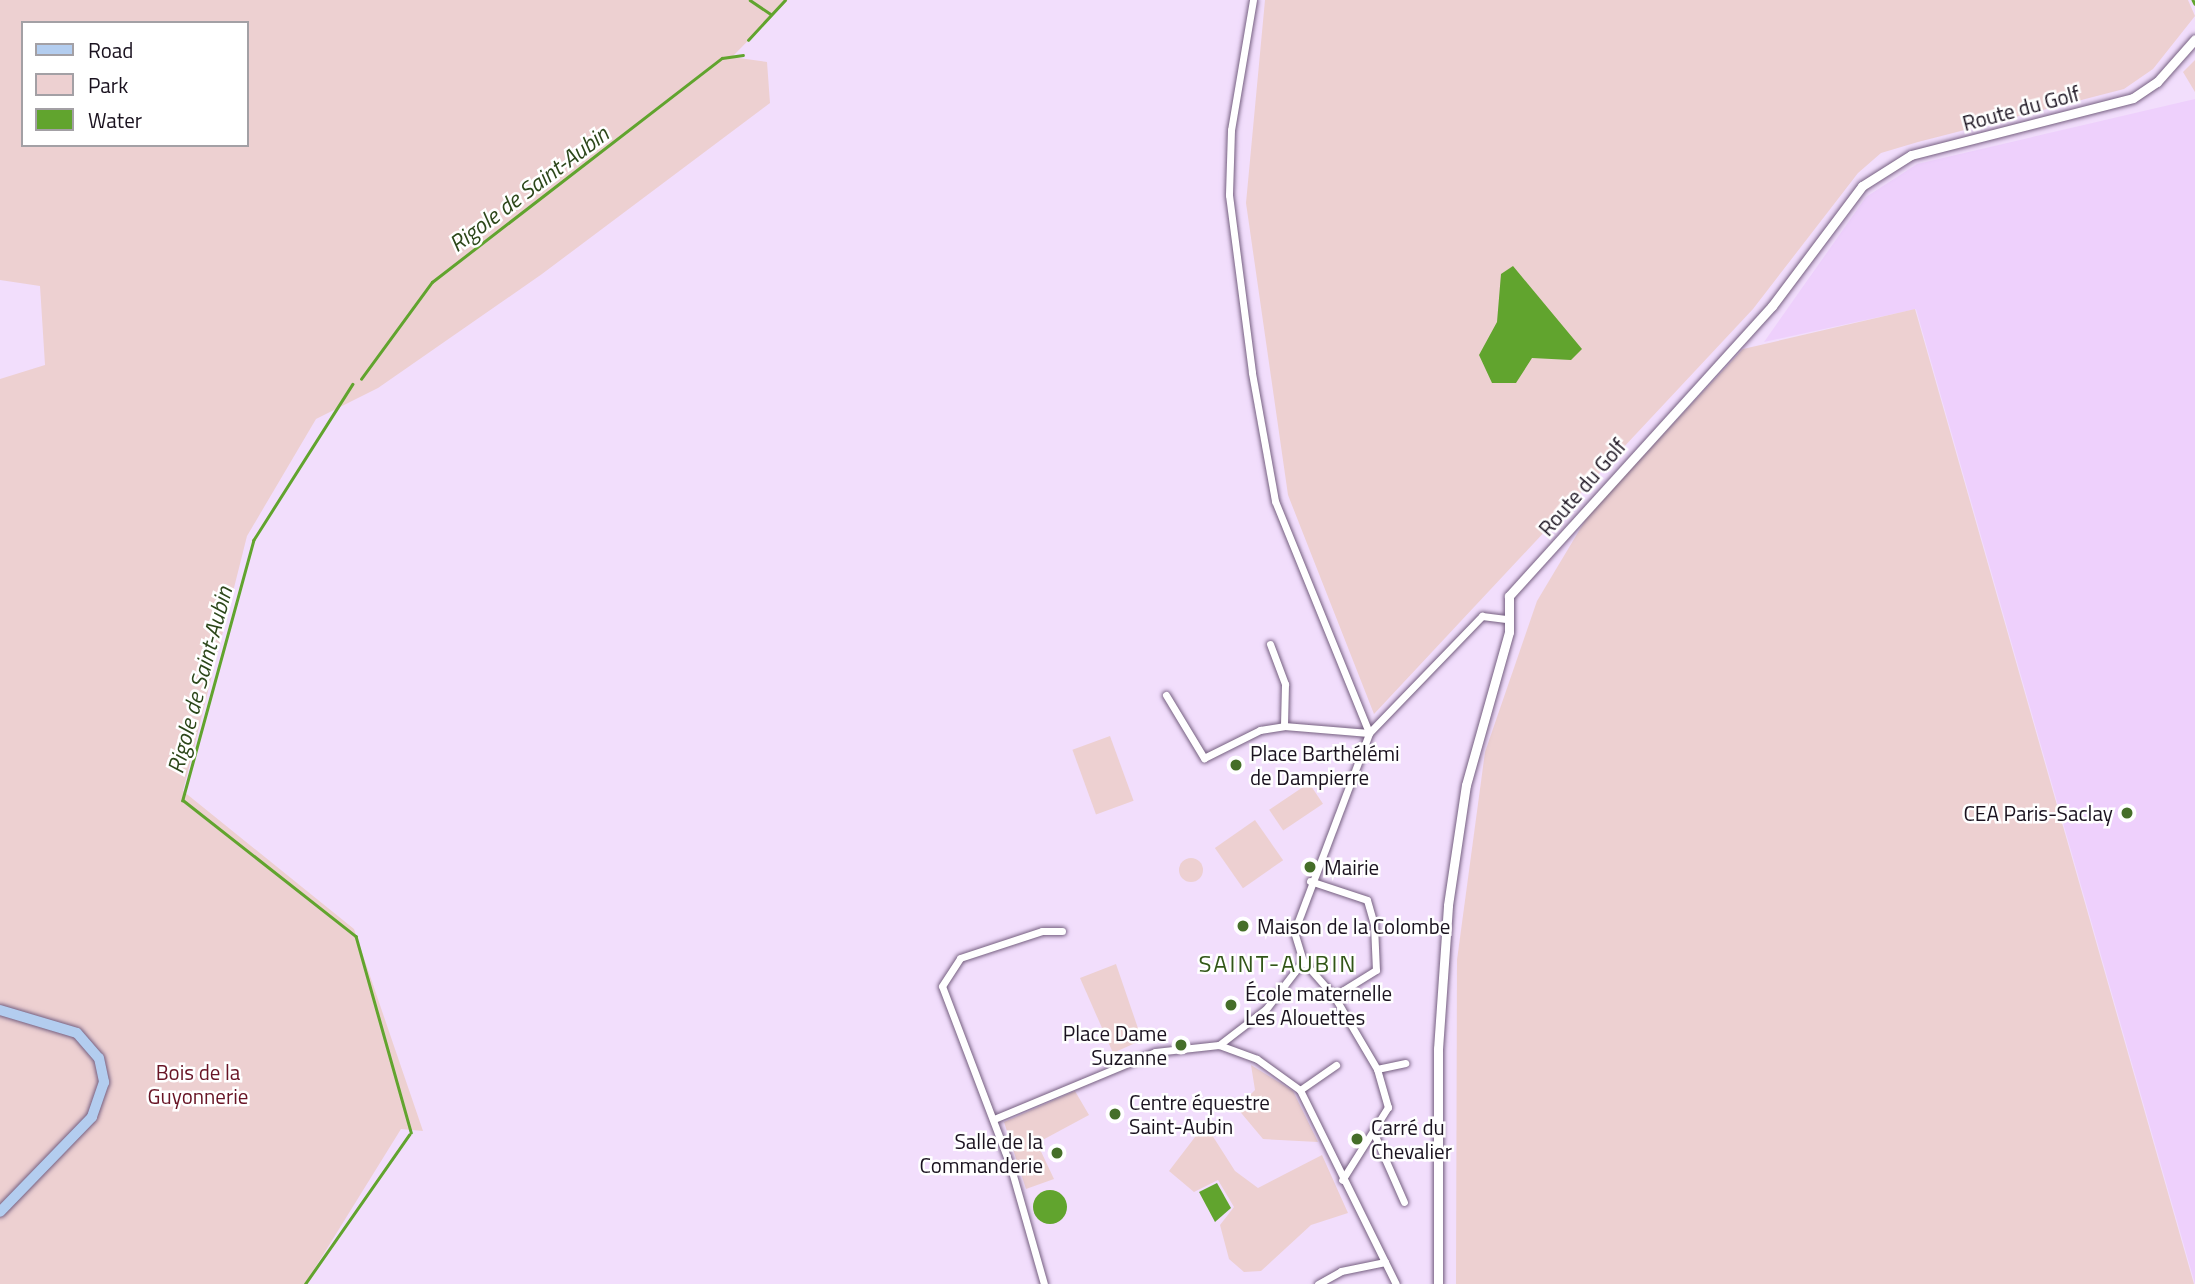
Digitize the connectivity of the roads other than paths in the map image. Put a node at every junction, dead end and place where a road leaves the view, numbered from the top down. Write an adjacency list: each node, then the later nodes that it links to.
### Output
1 (1253, 0): 7 (street)
2 (2195, 39): 3 (street, Route du Golf)
3 (1508, 619): 7 (street); 27 (street, Route du Golf)
4 (1270, 644): 6 (street)
5 (1166, 695): 6 (street)
6 (1284, 726): 7 (street)
7 (1369, 733): 8 (street)
8 (1310, 881): 10 (street); 11 (street)
9 (1062, 931): 18 (street)
10 (1303, 961): 11 (street); 13 (street)
11 (1334, 996): 16 (street)
12 (0, 1010): 22 (main road)
13 (1219, 1045): 17 (street); 18 (street)
14 (1405, 1063): 16 (street)
15 (1336, 1065): 17 (street)
16 (1377, 1069): 19 (street)
17 (1300, 1090): 20 (street)
18 (994, 1119): 24 (street)
19 (1375, 1136): 20 (street); 21 (street)
20 (1342, 1180): 23 (street)
21 (1404, 1202)
22 (0, 1212)
23 (1385, 1262): 25 (street); 26 (street)
24 (1044, 1284)
25 (1318, 1284)
26 (1396, 1284)
27 (1438, 1284)

